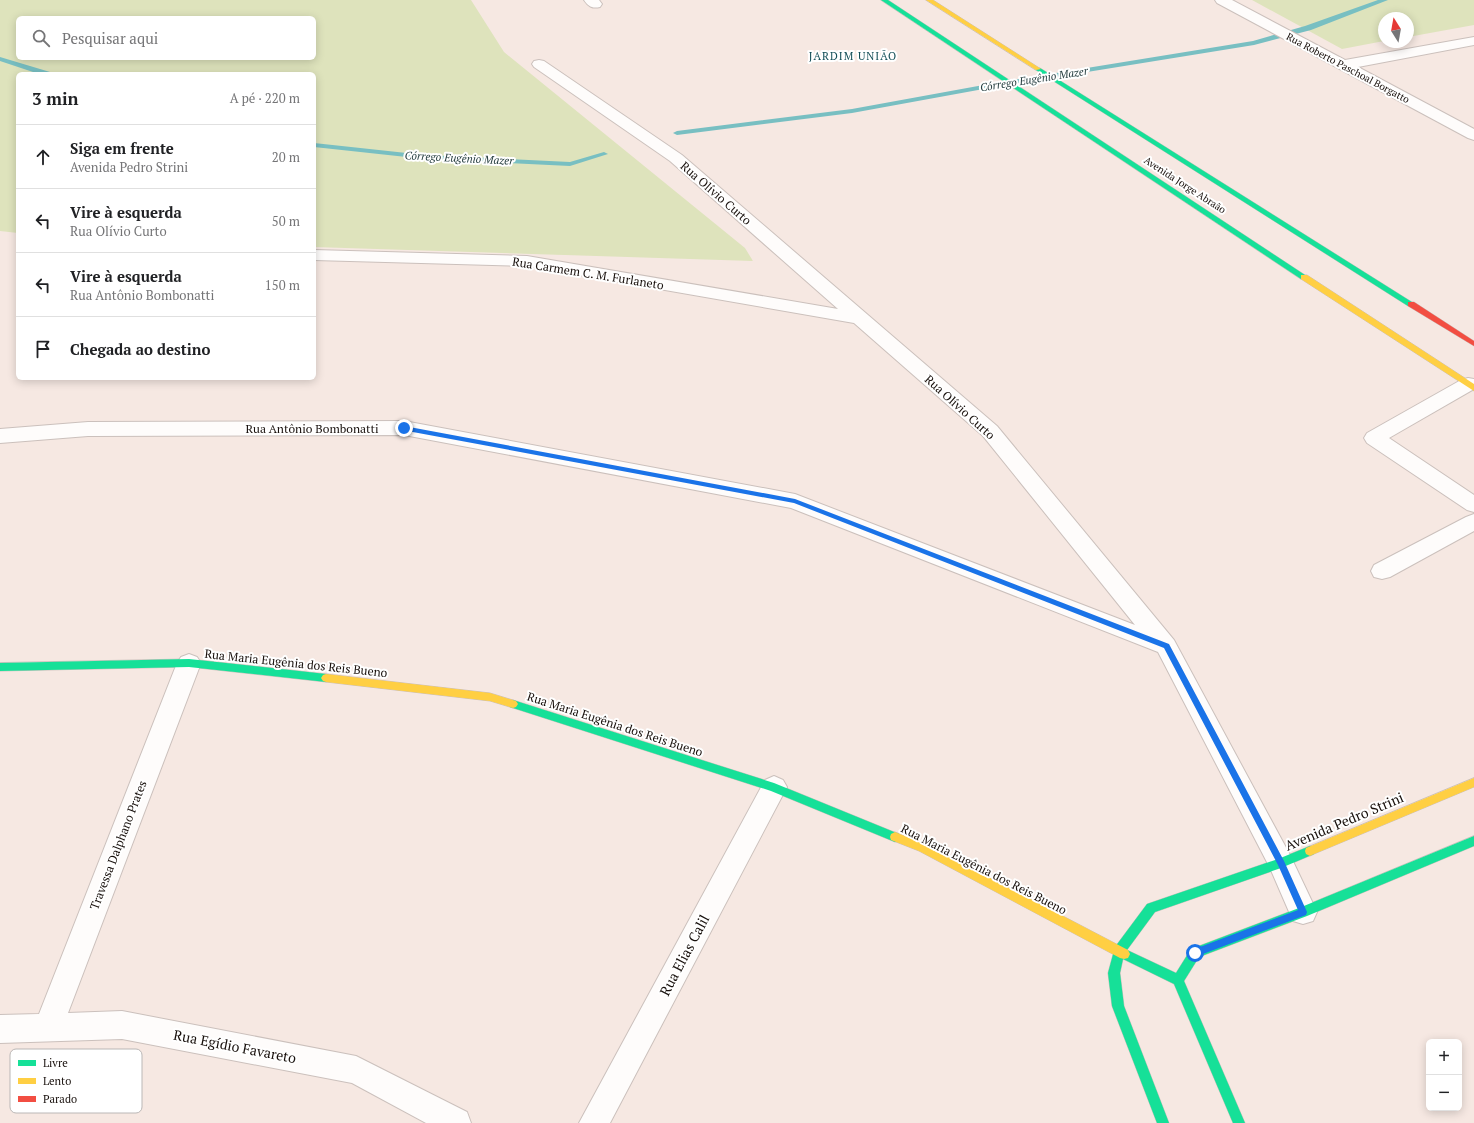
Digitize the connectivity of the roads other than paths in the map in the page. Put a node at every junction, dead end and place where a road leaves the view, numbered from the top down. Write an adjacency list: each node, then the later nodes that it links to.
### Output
1 (884, 0): 11 (street, Avenida Jorge Abraão)
2 (929, 0): 10 (street, Avenida Jorge Abraão)
3 (1222, 0): 6 (street, Rua Roberto Paschoal Borgatto)
4 (1474, 41): 6 (street)
5 (539, 64): 9 (street, Rua Olívio Curto)
6 (1344, 65): 7 (street, Rua Roberto Paschoal Borgatto)
7 (1474, 135)
8 (316, 255): 9 (street, Rua Carmem C. M. Furlaneto)
9 (859, 318): 16 (street, Rua Olívio Curto)
10 (1474, 344)
11 (1471, 386): 13 (street)
12 (0, 436): 16 (street, Rua Antônio Bombonatti)
13 (1474, 505)
14 (1474, 522): 15 (street)
15 (1382, 571)
16 (1166, 646): 22 (street, Rua Olívio Curto)
17 (189, 663): 18 (street, Rua Maria Eugênia dos Reis Bueno); 20 (street, Rua Maria Eugênia dos Reis Bueno); 26 (street, Travessa Dalphano Prates)
18 (0, 667)
19 (1474, 782): 22 (street, Avenida Pedro Strini)
20 (774, 786): 24 (street, Rua Maria Eugênia dos Reis Bueno); 29 (street, Rua Elias Calil)
21 (1474, 841): 23 (street)
22 (1281, 863): 23 (street, Rua Olívio Curto); 24 (street, Avenida Pedro Strini)
23 (1303, 912): 25 (street)
24 (1119, 951): 25 (street, Rua Maria Eugênia dos Reis Bueno); 30 (street, Avenida Pedro Strini)
25 (1178, 980): 31 (street)
26 (48, 1027): 27 (street, Rua Egídio Favareto); 28 (street, Rua Egídio Favareto)
27 (0, 1029)
28 (456, 1123)
29 (594, 1123)
30 (1163, 1123)
31 (1239, 1123)

